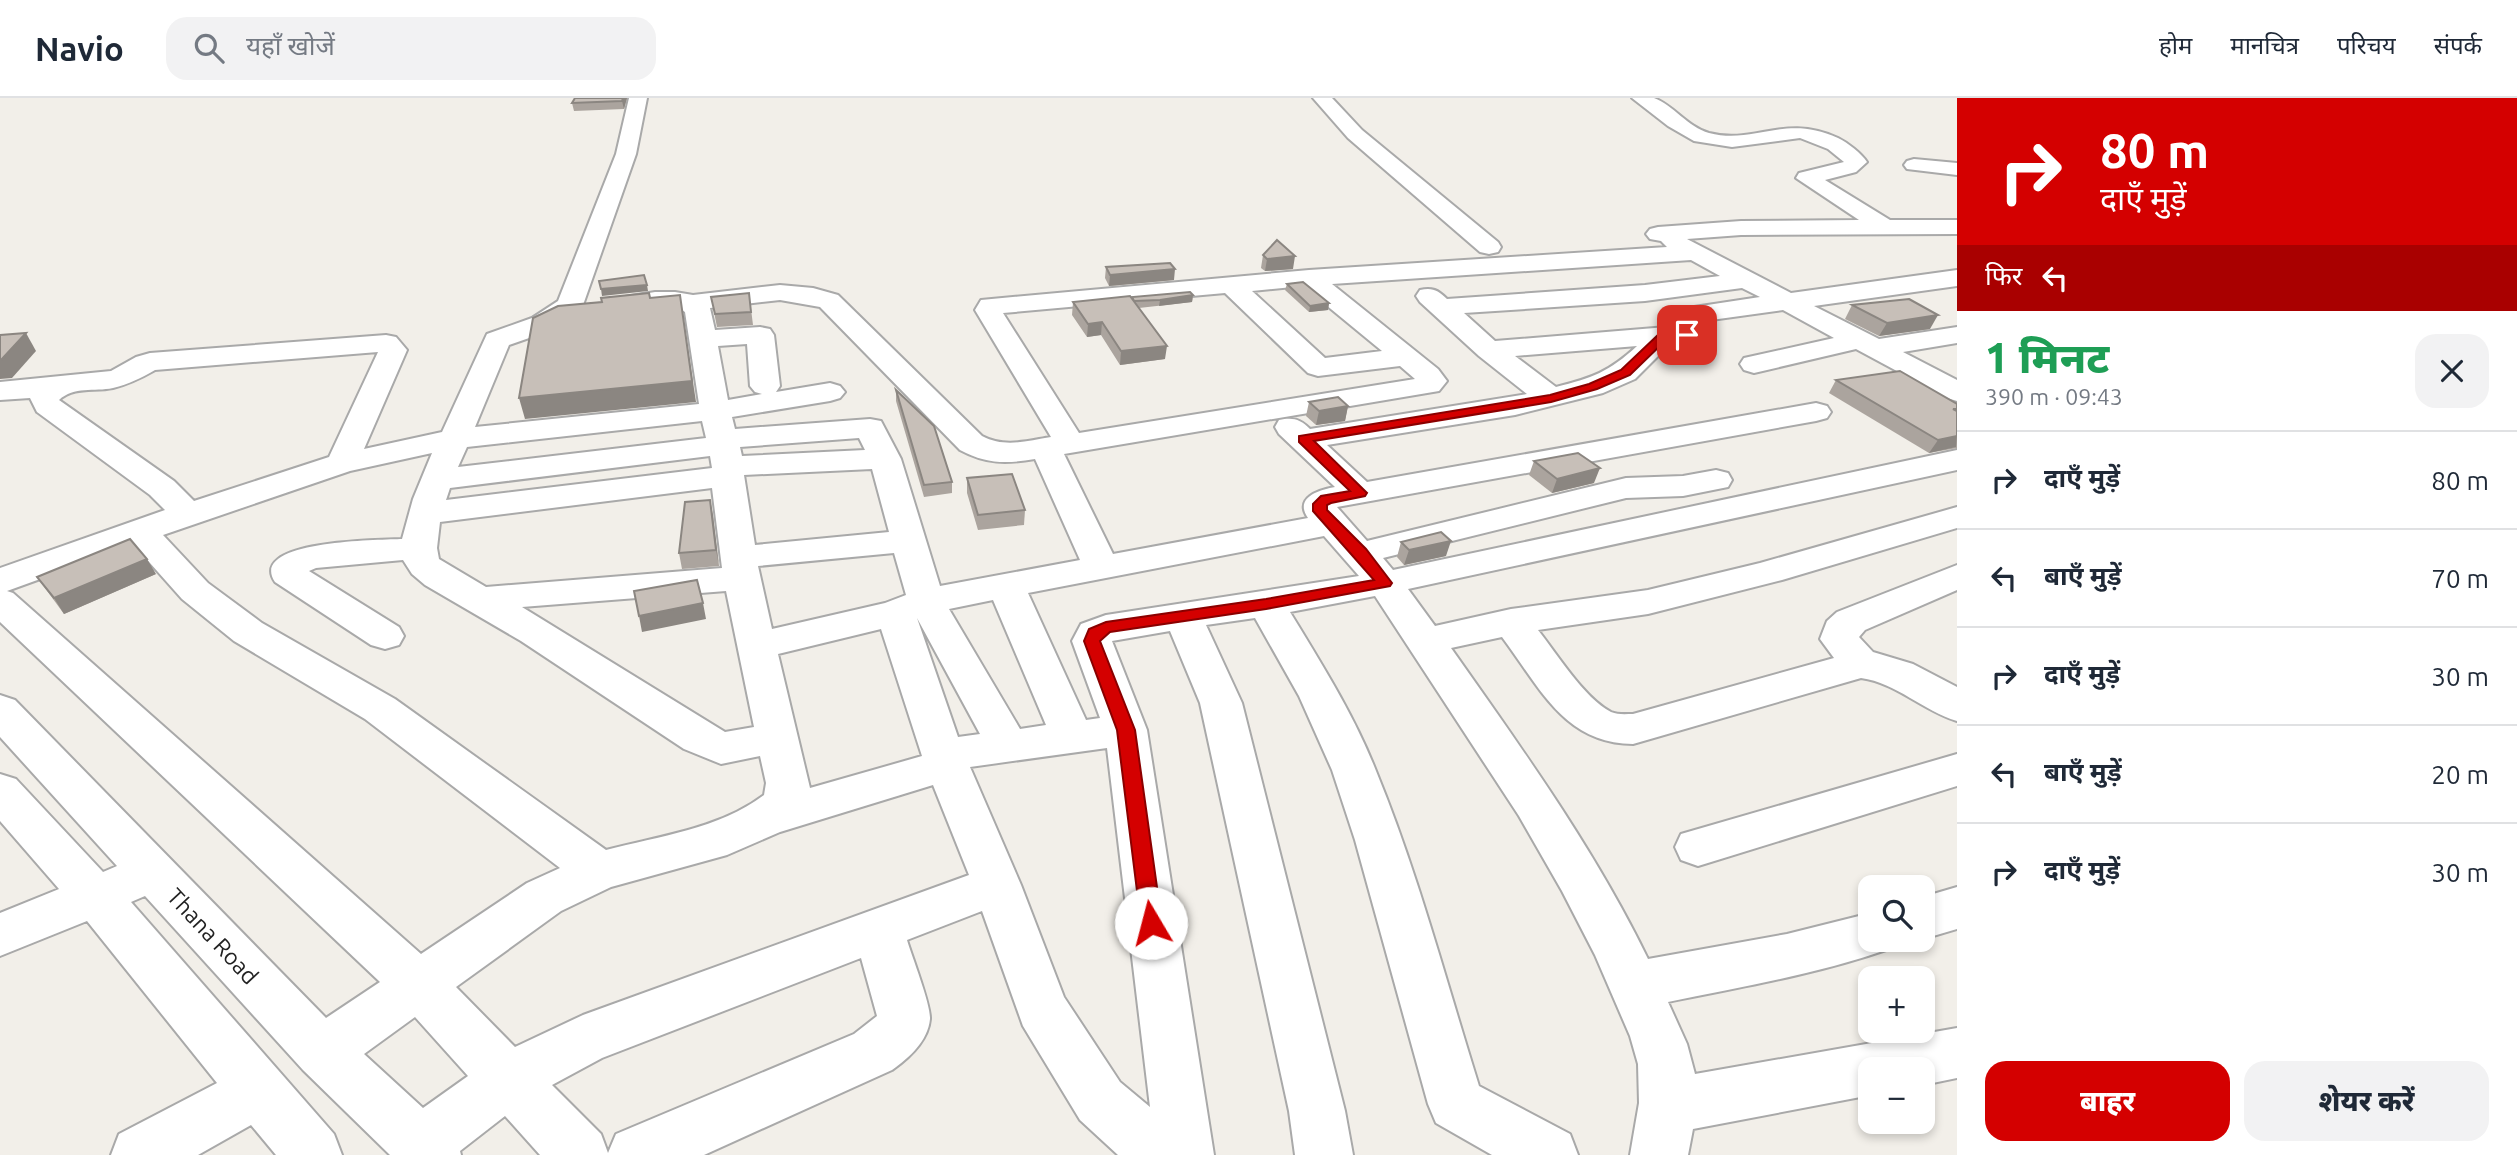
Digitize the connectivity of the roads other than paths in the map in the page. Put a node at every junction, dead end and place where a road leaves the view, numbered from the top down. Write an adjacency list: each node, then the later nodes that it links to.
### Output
1 (638, 98): 22 (street)
2 (1322, 98): 11 (street)
3 (1641, 98): 5 (street)
4 (1754, 120): 5 (street)
5 (1792, 132): 9 (street)
6 (1914, 165): 7 (street)
7 (1957, 169)
8 (1957, 226): 9 (street)
9 (1885, 227): 10 (street)
10 (1658, 234): 11 (street); 12 (street)
11 (1489, 247): 14 (street)
12 (1694, 253): 13 (street); 17 (street)
13 (1402, 272): 15 (street); 21 (street)
14 (1108, 273)
15 (1309, 278): 18 (street); 28 (street)
16 (1957, 278): 20 (street)
17 (1747, 280): 20 (street); 21 (street)
18 (1230, 285): 28 (street); 41 (street)
19 (693, 303): 22 (street); 25 (street); 41 (street)
20 (1790, 303): 23 (street); 26 (street)
21 (1442, 307): 27 (street)
22 (588, 308): 38 (street)
23 (1664, 335): 27 (street); 35 (street)
24 (1957, 335): 26 (street)
25 (703, 338): 30 (street); 40 (street)
26 (1868, 344): 29 (street); 31 (street)
27 (1489, 350): 35 (street)
28 (1405, 357): 36 (street)
29 (1754, 363)
30 (765, 386)
31 (1952, 386)
32 (55, 387): 33 (street); 43 (street); 45 (street)
33 (0, 391)
34 (830, 392): 40 (street)
35 (1551, 398): 39 (street)
36 (1274, 412): 39 (street); 41 (street)
37 (1816, 412): 49 (street)
38 (455, 439): 40 (street); 43 (street); 46 (street)
39 (1304, 439): 49 (street)
40 (723, 447): 46 (street); 50 (street); 52 (street)
41 (1058, 447): 51 (street)
42 (1957, 460): 49 (street)
43 (342, 463): 45 (street)
44 (1716, 480): 49 (street)
45 (188, 514): 48 (street)
46 (427, 514): 56 (street); 62 (street)
47 (1957, 517): 61 (street)
48 (140, 531): 54 (street); 77 (street)
49 (1359, 538): 51 (street); 58 (street); 63 (street)
50 (908, 541): 52 (street); 59 (street)
51 (1101, 567): 55 (street)
52 (741, 568): 56 (street); 64 (street)
53 (1957, 576): 65 (street)
54 (0, 581)
55 (1005, 584): 59 (street); 70 (street)
56 (480, 599): 69 (street)
57 (0, 601): 86 (street)
58 (1266, 604): 60 (street); 101 (street)
59 (911, 607): 64 (street); 71 (street); 72 (street)
60 (1183, 616): 68 (street); 100 (street)
61 (1511, 622): 63 (street); 65 (street)
62 (385, 636)
63 (1425, 641): 87 (street)
64 (756, 646): 69 (street)
65 (1861, 664): 66 (street)
66 (1957, 706)
67 (0, 710): 78 (street, Thana Road)
68 (1126, 730): 70 (street); 99 (street)
69 (777, 736): 75 (street)
70 (1072, 736): 71 (street)
71 (1008, 746): 72 (street)
72 (945, 760): 75 (street); 79 (street)
73 (1957, 770): 76 (street)
74 (0, 791): 80 (street)
75 (765, 818): 77 (street)
76 (1698, 847)
77 (599, 870): 86 (street)
78 (153, 872): 80 (street); 88 (street, Thana Road)
79 (997, 885): 83 (street); 98 (street)
80 (96, 897): 84 (street); 91 (street)
81 (1957, 908): 82 (street)
82 (1935, 914)
83 (878, 930): 90 (street); 97 (street)
84 (0, 935)
85 (1858, 937): 87 (street)
86 (419, 985): 88 (street); 90 (street)
87 (1634, 985): 92 (street)
88 (322, 1052): 93 (street, Thana Road)
89 (1957, 1053): 92 (street)
90 (510, 1079): 93 (street); 96 (street)
91 (258, 1091): 94 (street); 95 (street)
92 (1664, 1130)
93 (427, 1150)
94 (140, 1155)
95 (313, 1155)
96 (580, 1155)
97 (637, 1155)
98 (1161, 1155)
99 (1185, 1155)
100 (1324, 1155)
101 (1549, 1155)

